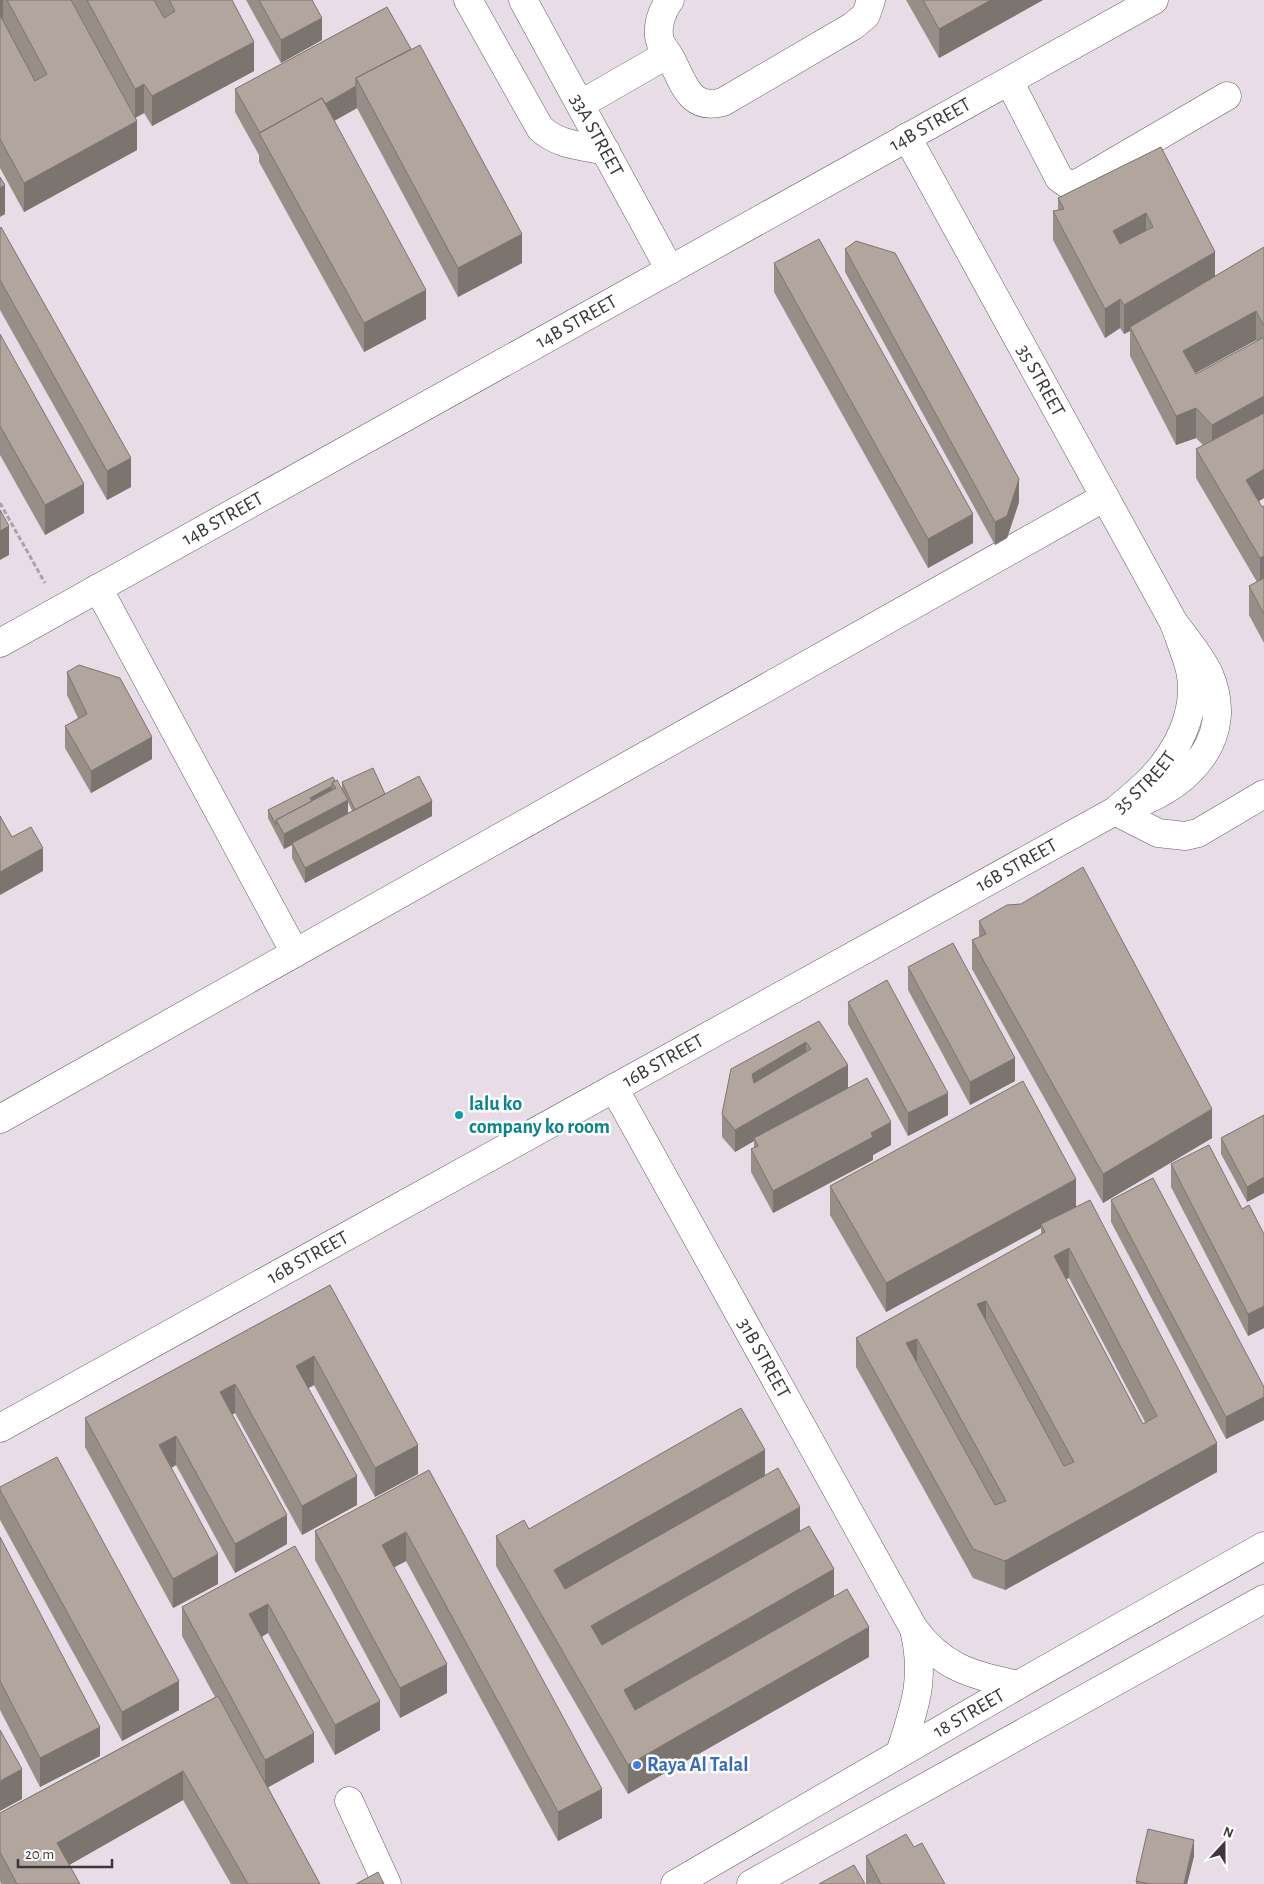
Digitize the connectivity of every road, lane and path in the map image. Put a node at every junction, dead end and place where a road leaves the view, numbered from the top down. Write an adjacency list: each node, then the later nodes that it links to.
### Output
1 (468, 0): 11 (street)
2 (523, 0): 9 (street, 33A STREET)
3 (670, 0): 6 (street)
4 (871, 0): 6 (street)
5 (1154, 0): 7 (street, 14B STREET)
6 (668, 54): 9 (street)
7 (1009, 81): 8 (street); 10 (street, 14B STREET)
8 (1226, 96)
9 (581, 104): 11 (street, 33A STREET)
10 (907, 138): 12 (street, 14B STREET); 13 (street, 35 STREET)
11 (606, 151): 12 (street, 33A STREET)
12 (670, 270): 15 (street, 14B STREET)
13 (1105, 497): 19 (street, 35 STREET); 20 (street)
14 (0, 503): 16 (path)
15 (98, 588): 16 (street, 14B STREET); 20 (street)
16 (59, 610): 17 (street, 14B STREET)
17 (0, 643)
18 (1264, 794): 19 (street)
19 (1115, 811): 21 (street, 16B STREET)
20 (295, 953): 22 (street)
21 (614, 1088): 23 (street, 16B STREET); 26 (street, 31B STREET)
22 (0, 1119)
23 (0, 1428)
24 (1264, 1546): 27 (street, 18 STREET)
25 (1264, 1599): 32 (street)
26 (914, 1629): 27 (street, 31B STREET); 28 (street, 31B STREET)
27 (1018, 1685): 28 (street, 18 STREET)
28 (900, 1753): 31 (street, 18 STREET)
29 (349, 1801): 30 (street)
30 (387, 1884)
31 (675, 1884)
32 (751, 1884)

